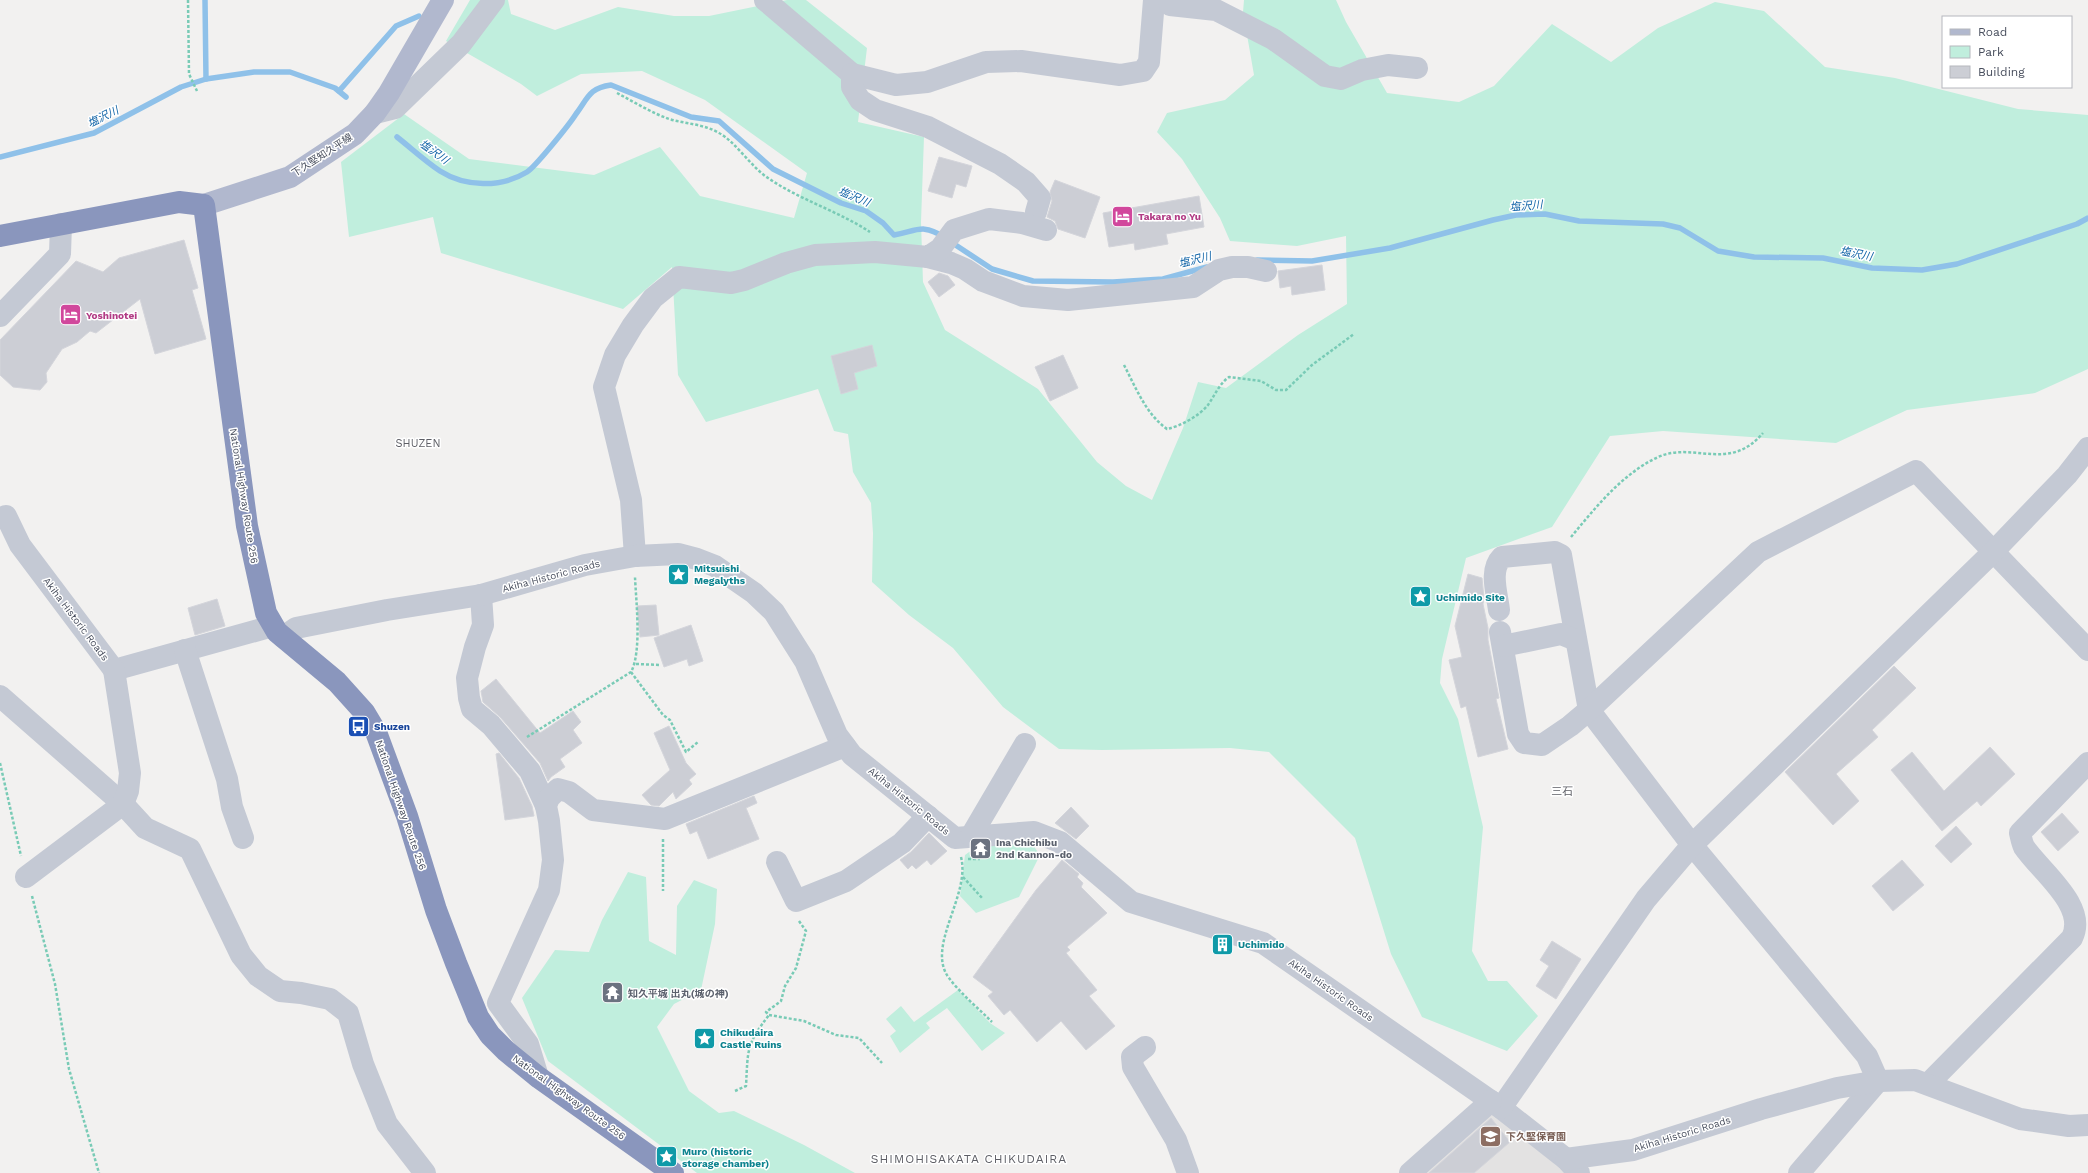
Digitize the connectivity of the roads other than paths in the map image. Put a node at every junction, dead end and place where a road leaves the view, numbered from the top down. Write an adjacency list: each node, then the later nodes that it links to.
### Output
1 (444, 0): 8 (main road, 下久堅知久平線)
2 (494, 0): 8 (street)
3 (765, 0): 7 (street)
4 (1154, 0): 7 (street)
5 (1169, 0): 6 (street)
6 (1418, 68)
7 (852, 74): 12 (street)
8 (375, 113): 9 (main road, 下久堅知久平線)
9 (204, 204): 10 (highway); 21 (highway, National Highway Route 256)
10 (61, 224): 11 (highway); 14 (street)
11 (4, 236)
12 (934, 253): 13 (street); 18 (street)
13 (1266, 271)
14 (0, 316)
15 (2088, 448): 17 (street)
16 (0, 518): 25 (street, Akiha Historic Roads)
17 (1993, 552): 24 (street); 27 (street); 36 (street)
18 (635, 556): 19 (street, Akiha Historic Roads); 29 (street, Akiha Historic Roads)
19 (481, 595): 21 (street, Akiha Historic Roads); 32 (street)
20 (1499, 610): 22 (street)
21 (278, 632): 23 (street, Akiha Historic Roads); 40 (highway, National Highway Route 256)
22 (1576, 640): 27 (street); 27 (street)
23 (185, 650): 25 (street, Akiha Historic Roads); 35 (street)
24 (2088, 650)
25 (114, 670): 31 (street)
26 (0, 696): 31 (street)
27 (1589, 710): 36 (street)
28 (1026, 744): 34 (street)
29 (844, 746): 32 (street); 33 (street, Akiha Historic Roads)
30 (2088, 763): 42 (street)
31 (123, 804): 38 (street); 46 (street)
32 (546, 806): 40 (street)
33 (928, 816): 34 (street, Akiha Historic Roads); 37 (street)
34 (963, 837): 43 (street, Akiha Historic Roads)
35 (244, 838)
36 (1692, 845): 41 (street); 43 (street)
37 (777, 862)
38 (26, 877)
39 (1145, 1048): 48 (street)
40 (538, 1076): 47 (highway, National Highway Route 256)
41 (1878, 1081): 42 (street, Akiha Historic Roads); 45 (street, Akiha Historic Roads); 50 (street)
42 (1928, 1084): 44 (street, Akiha Historic Roads)
43 (1496, 1104): 45 (street, Akiha Historic Roads); 49 (street)
44 (2088, 1125)
45 (1573, 1166)
46 (425, 1173)
47 (673, 1173)
48 (1188, 1173)
49 (1410, 1173)
50 (1799, 1173)

